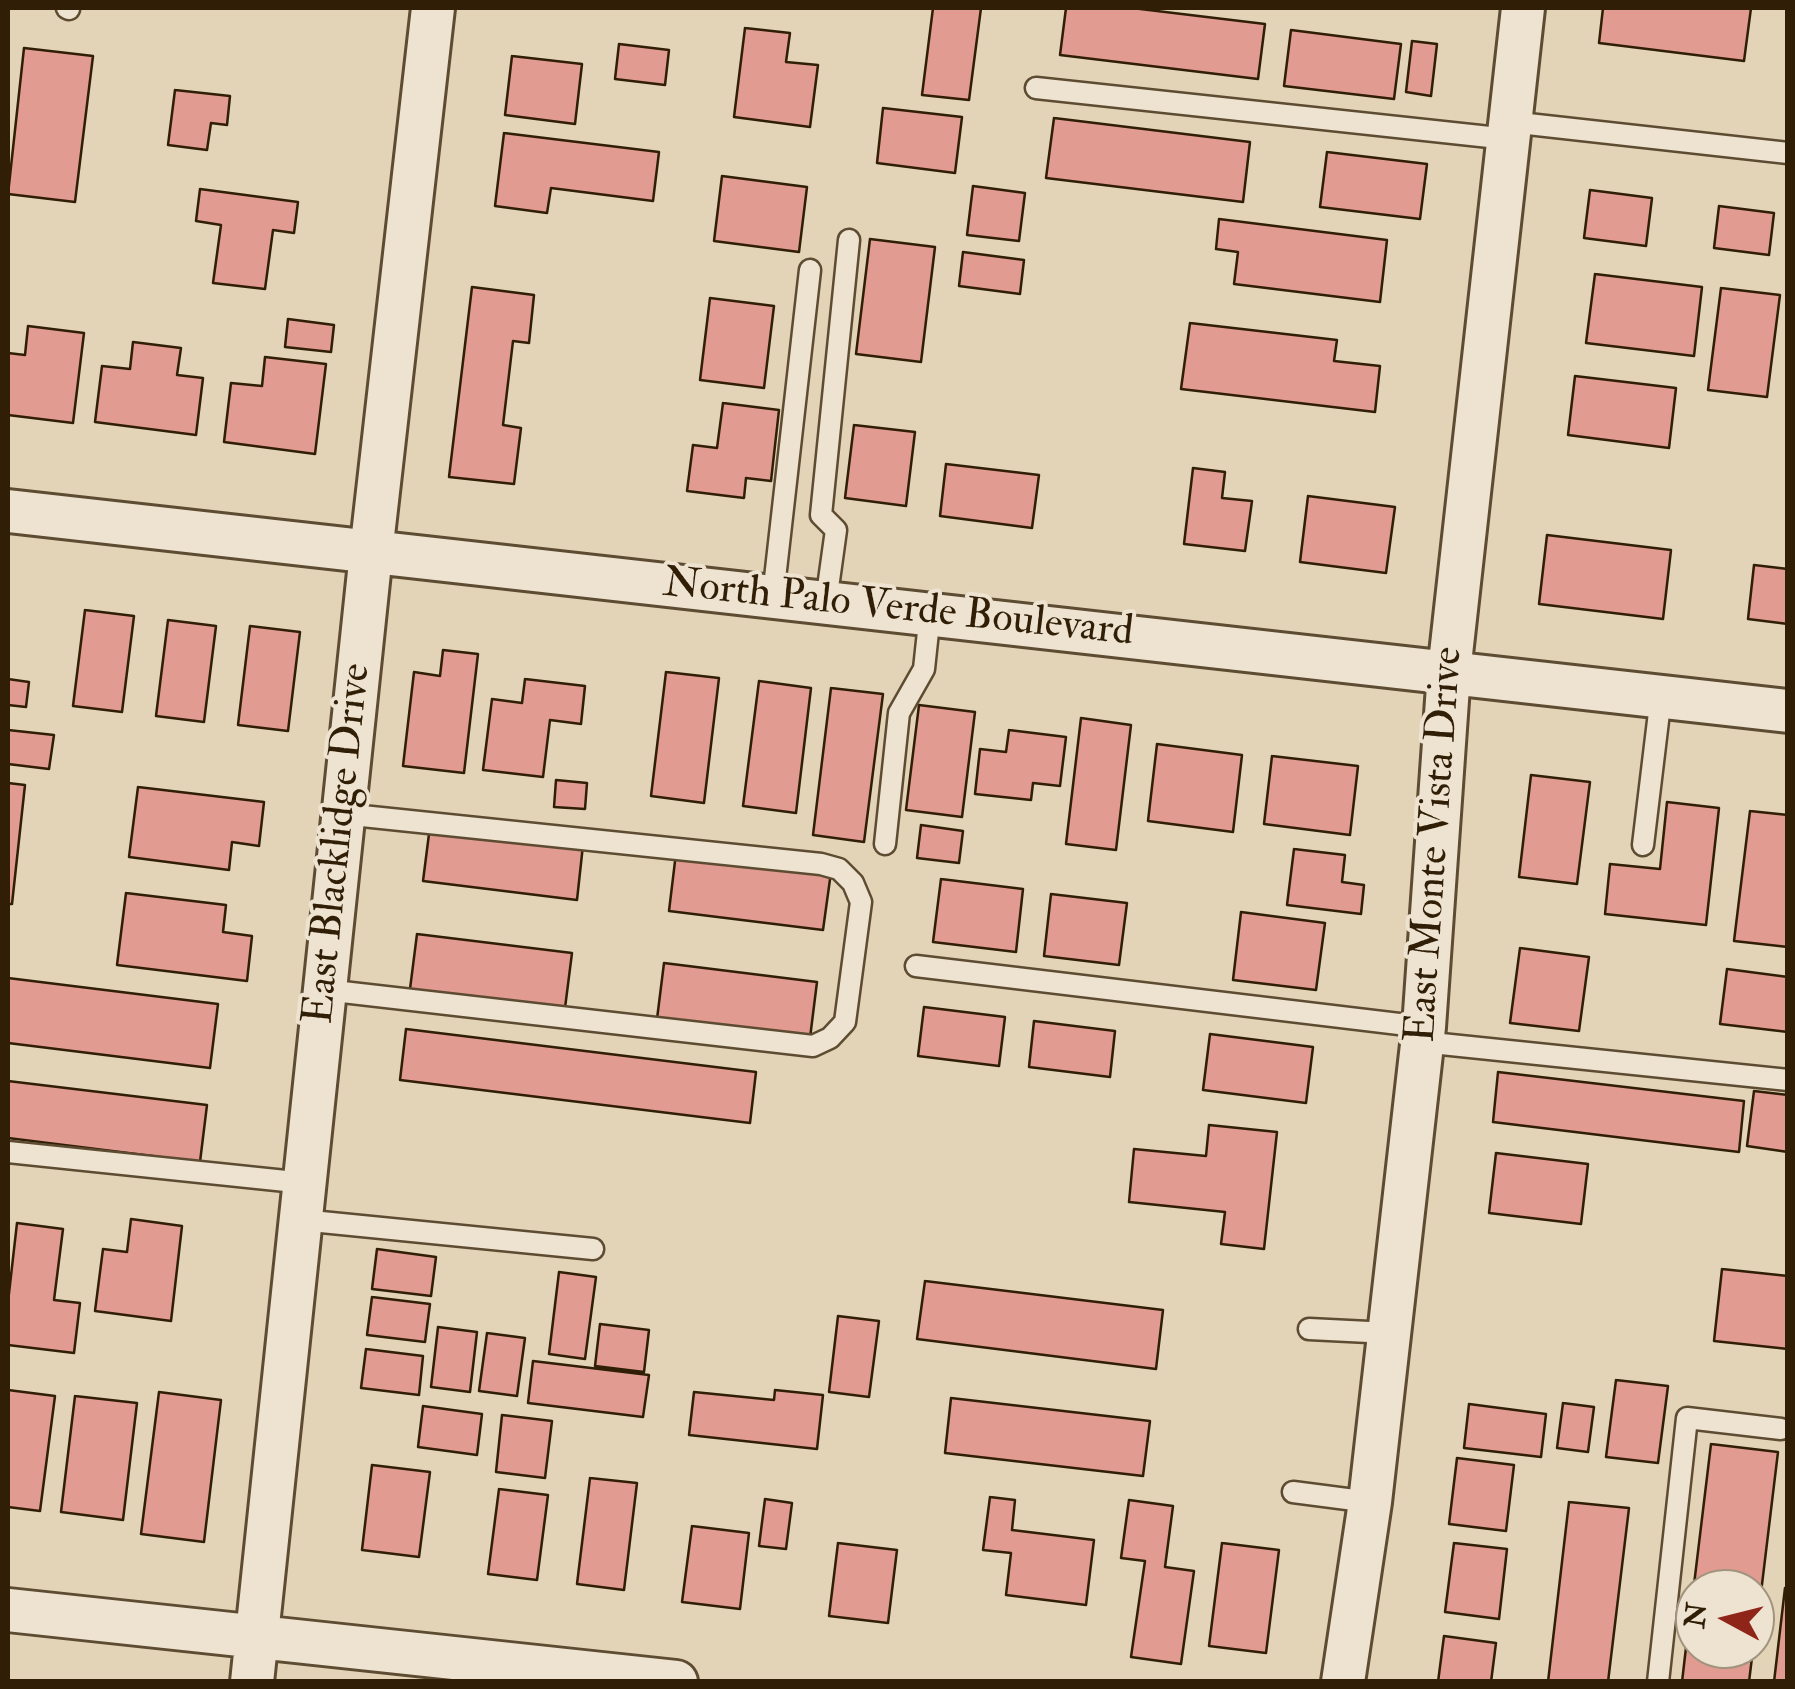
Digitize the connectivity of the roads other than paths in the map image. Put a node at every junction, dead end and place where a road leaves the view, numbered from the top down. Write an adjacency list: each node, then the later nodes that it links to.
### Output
1 (433, 8): 9 (street, East Blacklidge Drive)
2 (1523, 8): 4 (street, East Monte Vista Drive)
3 (1036, 88): 4 (lane)
4 (1509, 131): 5 (lane); 13 (street, East Monte Vista Drive)
5 (1788, 152)
6 (849, 240): 11 (lane)
7 (810, 270): 10 (lane)
8 (8, 511): 9 (street, North Palo Verde Boulevard)
9 (371, 553): 10 (street, North Palo Verde Boulevard); 16 (street, East Blacklidge Drive)
10 (773, 596): 11 (street, North Palo Verde Boulevard)
11 (826, 602): 12 (street, North Palo Verde Boulevard)
12 (930, 613): 13 (street, North Palo Verde Boulevard); 17 (lane)
13 (1449, 672): 14 (street, North Palo Verde Boulevard); 21 (street, East Monte Vista Drive)
14 (1661, 696): 15 (street, North Palo Verde Boulevard); 18 (lane)
15 (1788, 711)
16 (343, 814): 20 (street, East Blacklidge Drive); 20 (lane)
17 (885, 844)
18 (1643, 845)
19 (916, 966): 21 (lane)
20 (325, 990): 24 (street, East Blacklidge Drive)
21 (1423, 1035): 22 (lane); 27 (street, East Monte Vista Drive)
22 (1788, 1080)
23 (8, 1152): 24 (lane)
24 (303, 1202): 25 (lane); 32 (street, East Blacklidge Drive)
25 (593, 1249)
26 (1309, 1328): 27 (lane)
27 (1389, 1333): 30 (street, East Monte Vista Drive)
28 (1781, 1428): 36 (lane)
29 (1293, 1492): 30 (lane)
30 (1370, 1502): 35 (street, East Monte Vista Drive)
31 (8, 1610): 32 (street)
32 (257, 1636): 33 (street); 34 (street, East Blacklidge Drive)
33 (662, 1681)
34 (252, 1682)
35 (1344, 1682)
36 (1658, 1682)

